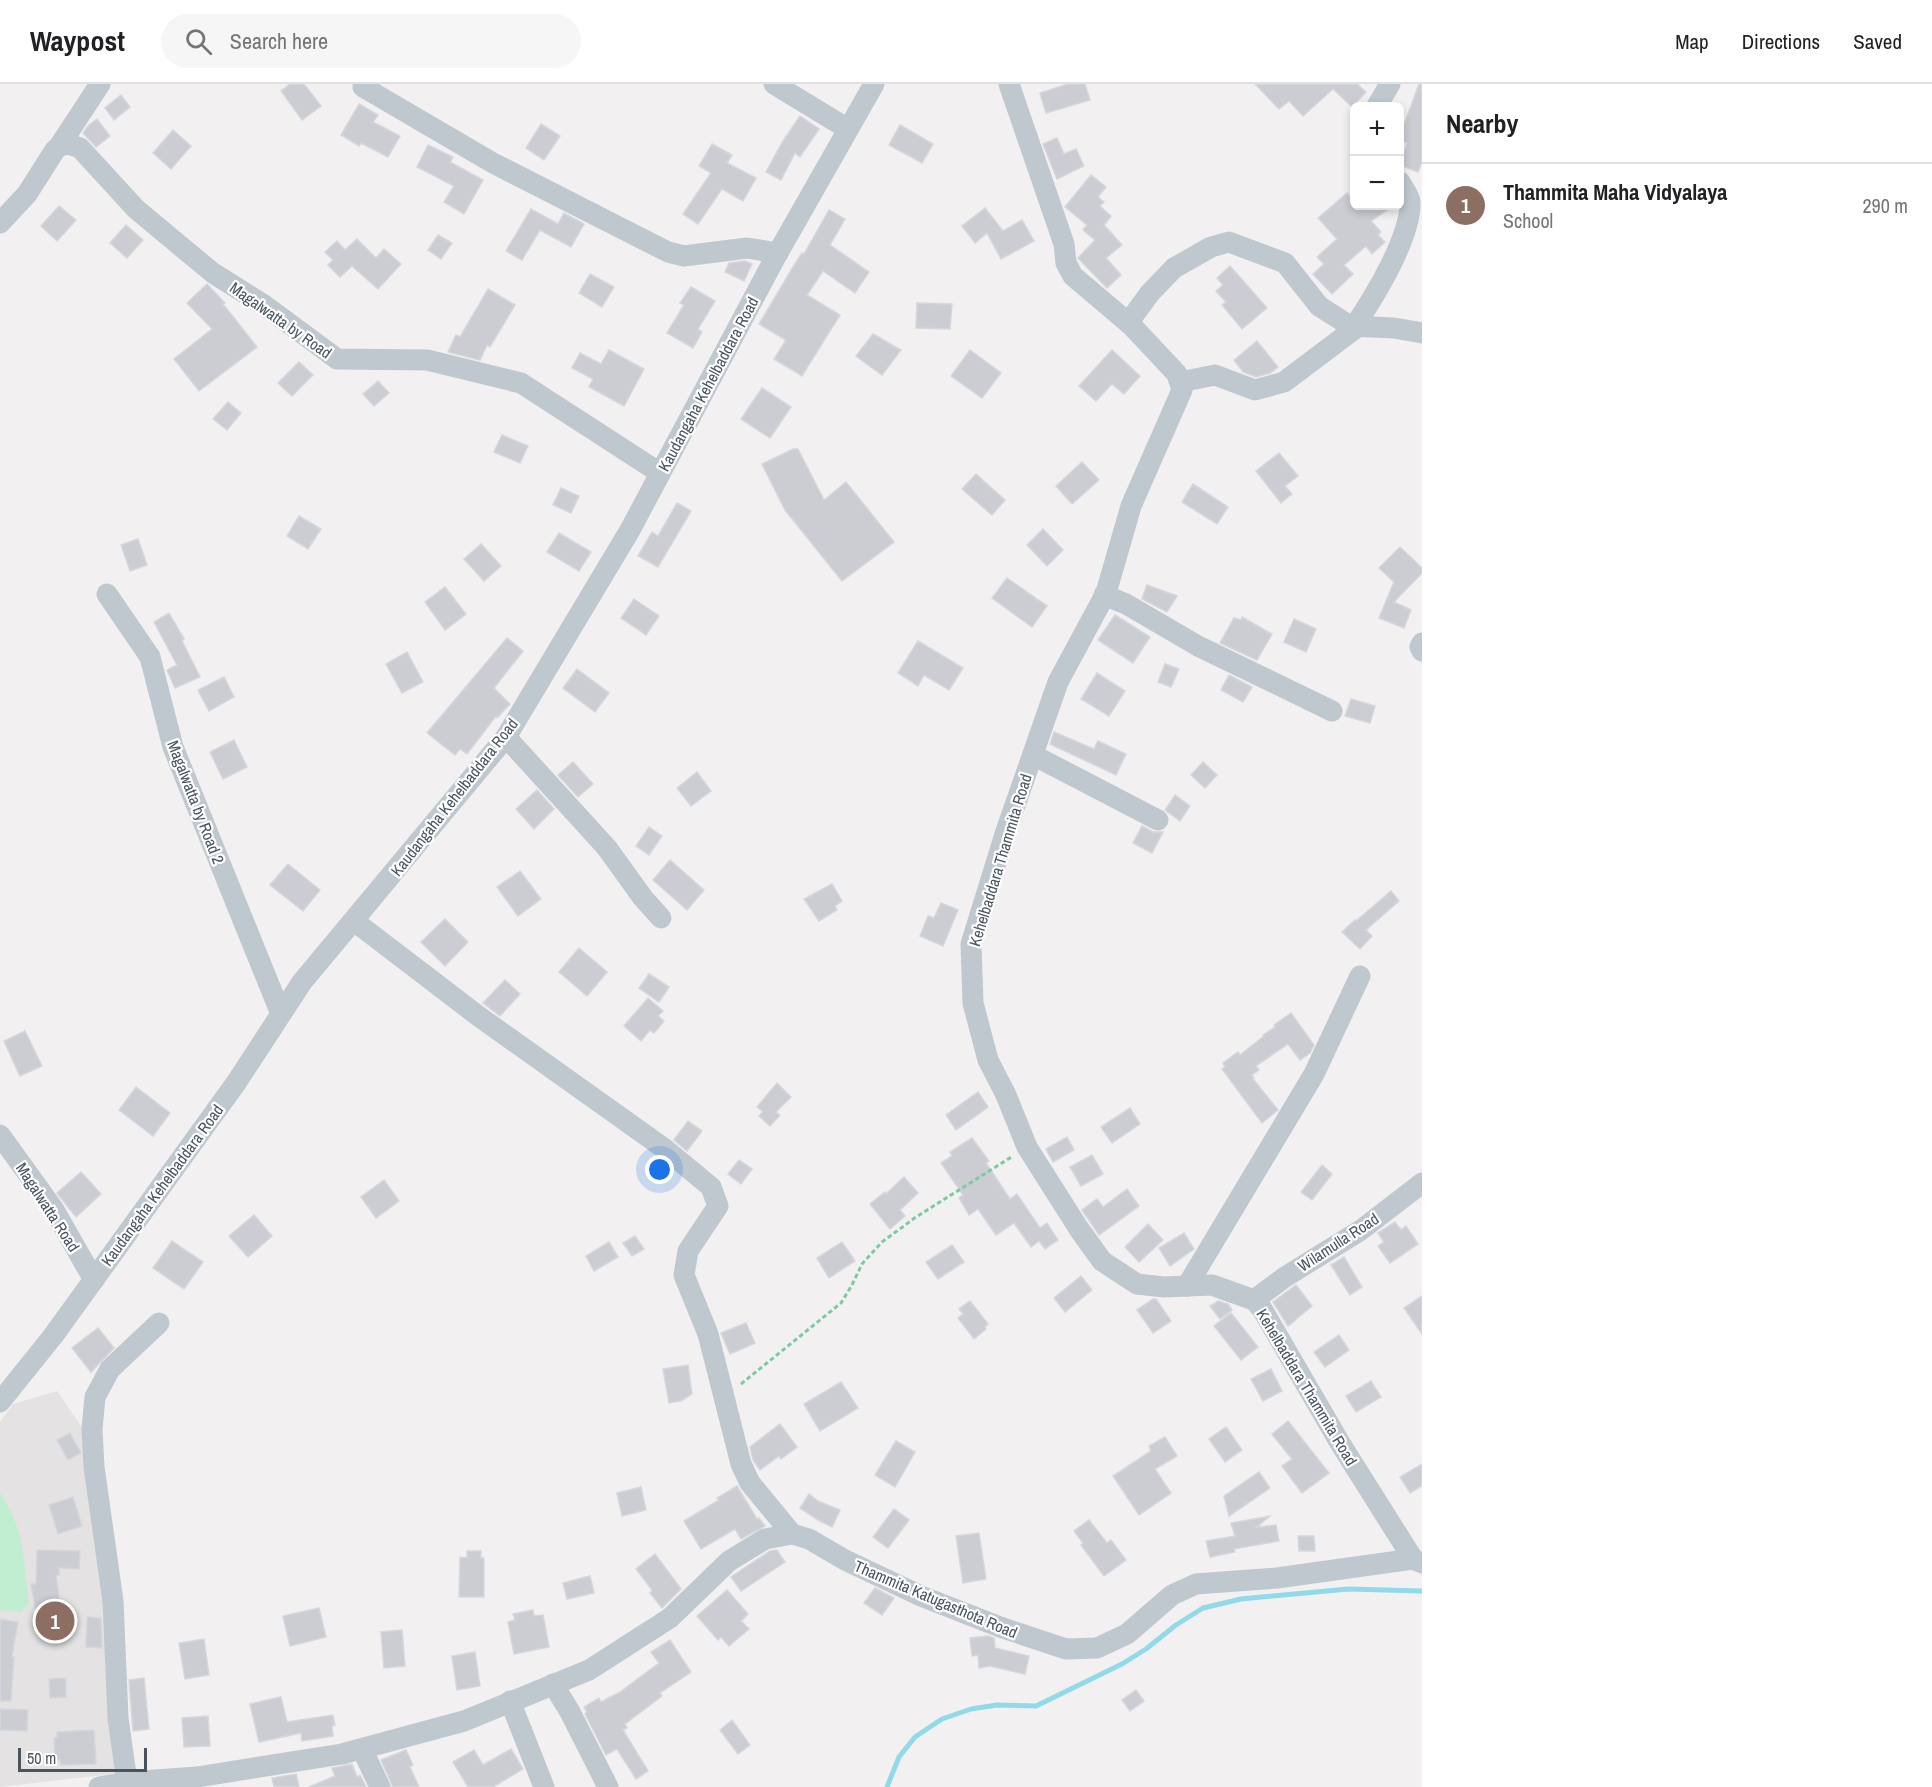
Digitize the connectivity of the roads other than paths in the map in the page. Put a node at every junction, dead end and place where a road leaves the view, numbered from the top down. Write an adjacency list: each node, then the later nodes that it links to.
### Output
1 (100, 84): 9 (street)
2 (774, 84): 8 (street)
3 (874, 84): 8 (street, Kaudangaha Kehelbaddara Road)
4 (1009, 84): 13 (street)
5 (1390, 84): 7 (street)
6 (363, 87): 12 (street)
7 (1379, 102)
8 (848, 129): 12 (street, Kaudangaha Kehelbaddara Road)
9 (60, 145): 11 (street); 17 (street, Magalwatta by Road)
10 (1404, 189): 14 (street)
11 (0, 223)
12 (778, 253): 17 (street, Kaudangaha Kehelbaddara Road)
13 (1128, 322): 14 (street); 16 (street)
14 (1356, 327): 15 (street); 16 (street)
15 (1422, 333)
16 (1180, 382): 19 (street, Kehelbaddara Thammita Road)
17 (660, 472): 23 (street, Kaudangaha Kehelbaddara Road)
18 (107, 594): 29 (street, Magalwatta by Road 2)
19 (1104, 595): 22 (street); 24 (street, Kehelbaddara Thammita Road)
20 (1422, 643): 21 (street)
21 (1422, 651)
22 (1332, 711)
23 (506, 737): 26 (street); 27 (street, Kaudangaha Kehelbaddara Road)
24 (1033, 755): 25 (street); 33 (street, Kehelbaddara Thammita Road)
25 (1158, 820)
26 (662, 918)
27 (354, 921): 29 (street, Kaudangaha Kehelbaddara Road); 37 (street)
28 (1360, 976): 33 (street)
29 (281, 1014): 32 (street, Kaudangaha Kehelbaddara Road)
30 (0, 1135): 32 (street, Magalwatta Road)
31 (1422, 1183): 34 (street, Wilamulla Road)
32 (94, 1280): 36 (street, Kaudangaha Kehelbaddara Road)
33 (1187, 1286): 34 (street, Kehelbaddara Thammita Road)
34 (1254, 1300): 38 (street, Kehelbaddara Thammita Road)
35 (159, 1323): 42 (street)
36 (0, 1402)
37 (792, 1534): 38 (street, Thammita Katugasthota Road); 39 (street)
38 (1418, 1561)
39 (553, 1684): 40 (street); 47 (street)
40 (510, 1701): 41 (street); 46 (street)
41 (362, 1749): 43 (street); 45 (street)
42 (127, 1782): 43 (street); 44 (street)
43 (197, 1782)
44 (99, 1787)
45 (380, 1787)
46 (544, 1787)
47 (608, 1787)

